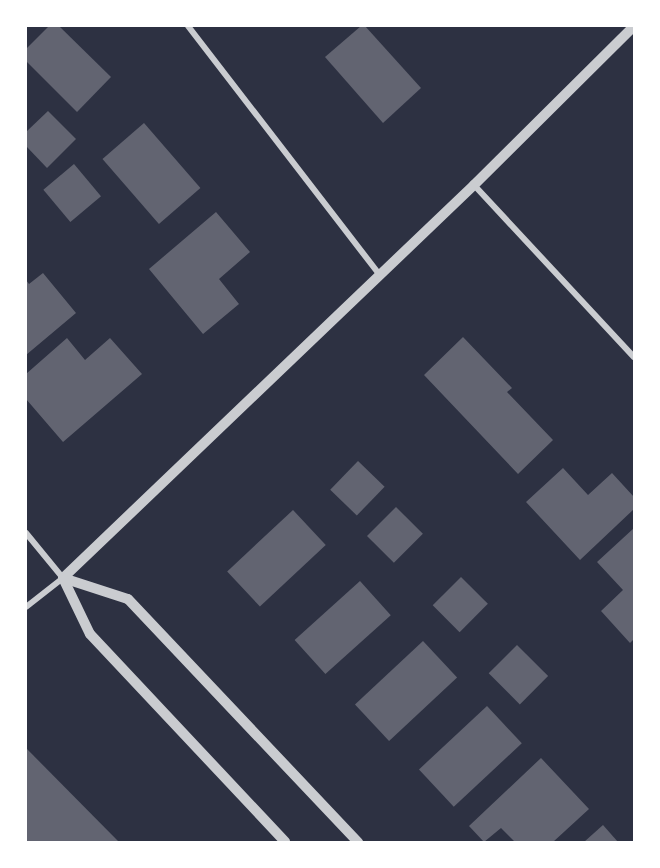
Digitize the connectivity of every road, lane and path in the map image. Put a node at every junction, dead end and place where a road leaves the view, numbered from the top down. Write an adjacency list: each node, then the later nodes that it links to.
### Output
1 (188, 26): 4 (street)
2 (634, 26): 3 (street)
3 (474, 185): 4 (street); 5 (street)
4 (380, 275): 7 (street)
5 (634, 357)
6 (26, 533): 7 (street)
7 (63, 578): 8 (street); 9 (street); 10 (street)
8 (26, 607)
9 (285, 843)
10 (358, 843)

